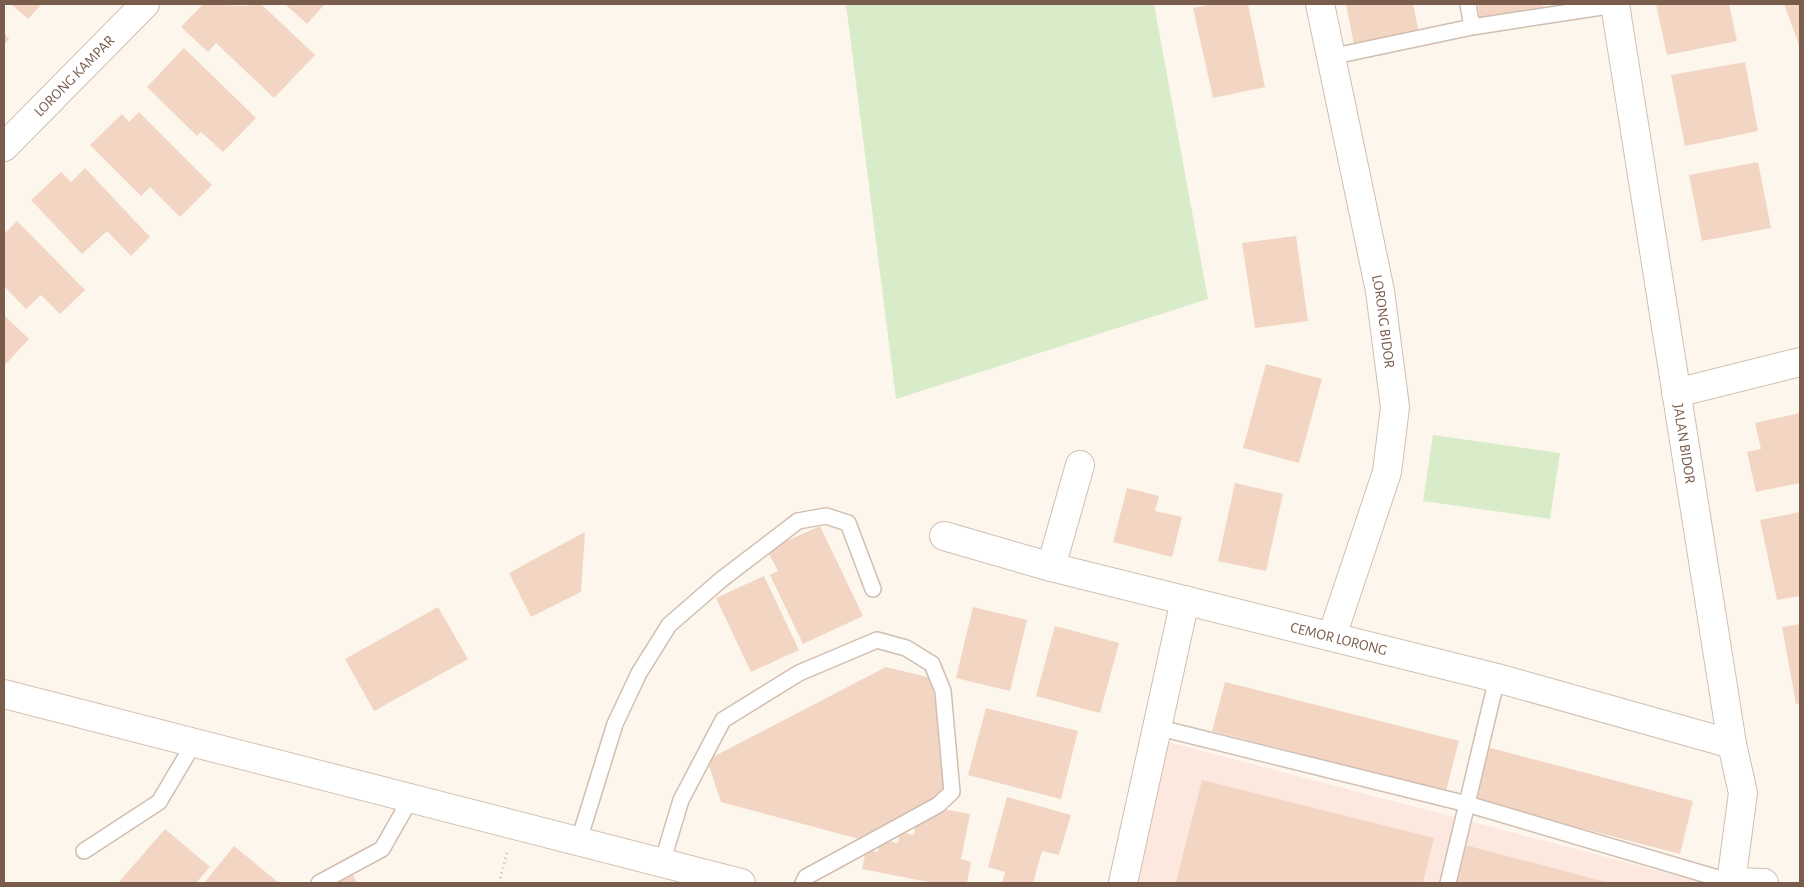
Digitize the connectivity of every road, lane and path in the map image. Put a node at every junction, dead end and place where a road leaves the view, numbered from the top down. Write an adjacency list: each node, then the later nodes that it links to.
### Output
1 (145, 4): 7 (street, LORONG KAMPAR)
2 (1320, 4): 6 (street, LORONG BIDOR)
3 (1468, 4): 5 (lane)
4 (1615, 4): 5 (lane); 9 (street, JALAN BIDOR)
5 (1472, 27): 6 (lane)
6 (1330, 57): 15 (street, LORONG BIDOR)
7 (4, 147)
8 (1800, 362): 9 (street)
9 (1676, 393): 20 (street, JALAN BIDOR)
10 (1080, 465): 12 (street)
11 (944, 536): 12 (street, CEMOR LORONG)
12 (1051, 567): 14 (street, CEMOR LORONG)
13 (873, 589): 23 (lane)
14 (1185, 600): 15 (street, CEMOR LORONG); 18 (street)
15 (1332, 636): 16 (street, CEMOR LORONG)
16 (1497, 678): 20 (street, CEMOR LORONG); 22 (lane)
17 (4, 694): 19 (street)
18 (1156, 727): 22 (lane); 26 (street)
19 (194, 743): 21 (street); 24 (lane)
20 (1732, 744): 31 (street, JALAN BIDOR)
21 (411, 798): 23 (street); 27 (lane)
22 (1467, 804): 30 (lane); 31 (lane)
23 (571, 838): 25 (street)
24 (84, 851)
25 (662, 862): 28 (street); 29 (lane)
26 (1130, 882)
27 (319, 883)
28 (739, 883)
29 (803, 883)
30 (1448, 883)
31 (1731, 883): 32 (street)
32 (1764, 883)

